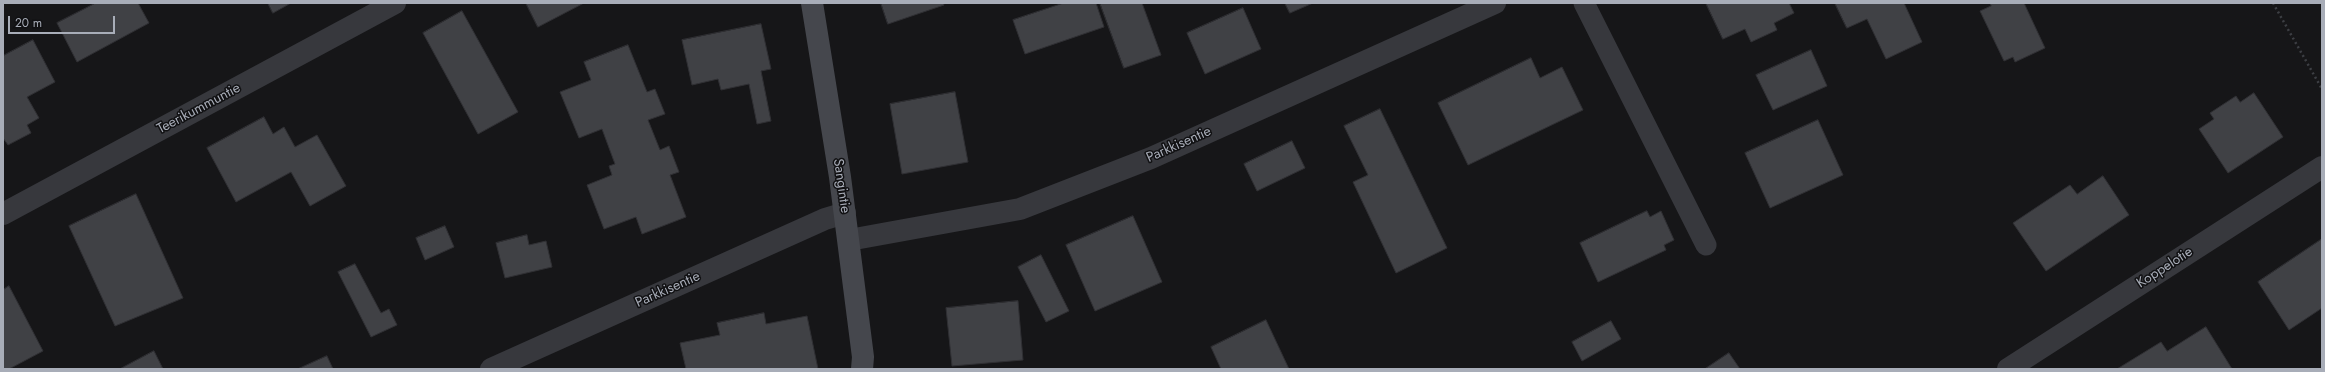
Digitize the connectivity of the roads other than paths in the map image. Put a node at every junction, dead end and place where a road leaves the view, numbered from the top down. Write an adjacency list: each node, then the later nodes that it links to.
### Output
1 (395, 3): 6 (street, Teerikummuntie)
2 (812, 3): 7 (street, Sangintie)
3 (1495, 3): 8 (street, Parkkisentie)
4 (1584, 3): 9 (lane)
5 (2322, 167): 12 (street, Koppelotie)
6 (3, 214)
7 (845, 214): 8 (street, Sangintie); 10 (street, Parkkisentie)
8 (848, 240): 11 (street, Sangintie)
9 (1706, 245)
10 (491, 369)
11 (862, 369)
12 (2008, 369)

